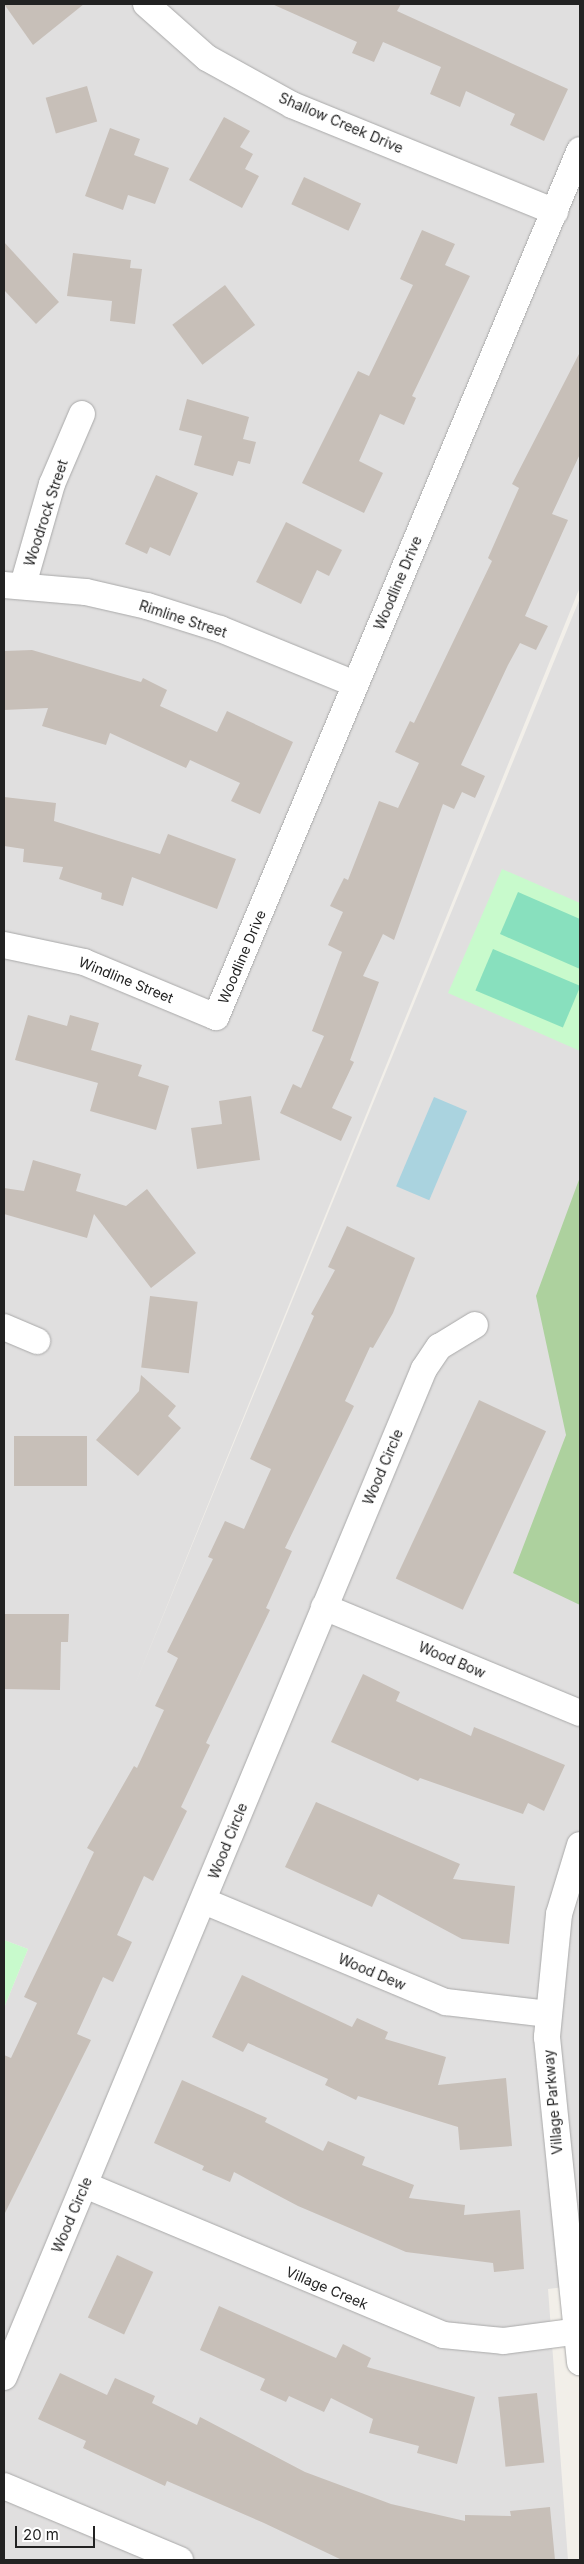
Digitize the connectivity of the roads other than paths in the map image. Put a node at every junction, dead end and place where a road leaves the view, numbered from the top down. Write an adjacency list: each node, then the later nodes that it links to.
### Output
1 (146, 4): 3 (street, Shallow Creek Drive)
2 (580, 150): 3 (street, Woodline Drive)
3 (555, 212): 6 (street, Woodline Drive)
4 (82, 414): 5 (street, Woodrock Street)
5 (13, 585): 6 (street, Rimline Street)
6 (355, 684): 8 (street, Woodline Drive)
7 (4, 945): 8 (street, Windline Street)
8 (216, 1017)
9 (475, 1325): 12 (street, Wood Circle)
10 (4, 1327): 11 (street)
11 (37, 1341)
12 (324, 1606): 13 (street, Wood Bow); 15 (street, Wood Circle)
13 (580, 1714)
14 (580, 1845): 16 (street, Village Parkway)
15 (204, 1901): 16 (street, Wood Dew); 17 (street, Wood Circle)
16 (548, 2014): 18 (street, Village Parkway)
17 (85, 2185): 18 (street, Village Creek); 20 (street, Wood Circle)
18 (579, 2331): 19 (street, Village Parkway)
19 (580, 2362)
20 (4, 2377)
21 (4, 2486): 22 (street)
22 (180, 2560)

